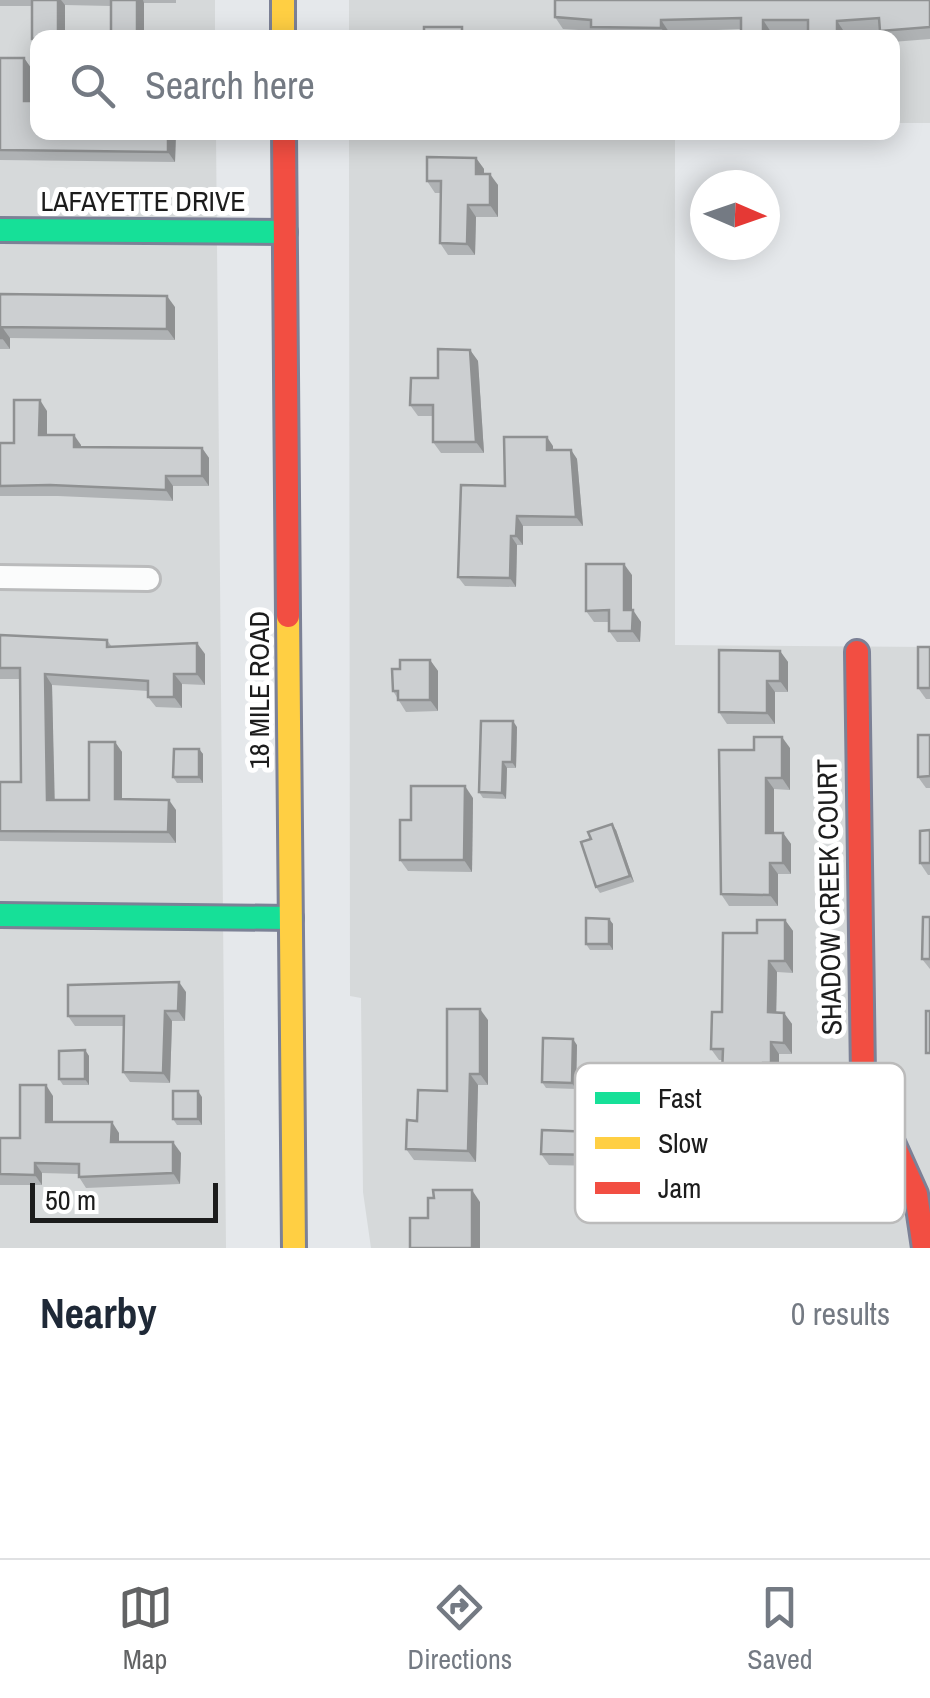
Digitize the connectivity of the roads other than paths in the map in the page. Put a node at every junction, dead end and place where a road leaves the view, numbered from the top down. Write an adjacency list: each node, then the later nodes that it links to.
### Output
1 (283, 0): 2 (street)
2 (283, 30)
3 (284, 140): 5 (street, 18 MILE ROAD)
4 (0, 230): 5 (street, LAFAYETTE DRIVE)
5 (286, 232): 10 (street, 18 MILE ROAD)
6 (0, 577): 7 (street)
7 (148, 579)
8 (857, 652): 11 (street, SHADOW CREEK COURT)
9 (0, 915): 10 (street)
10 (291, 918): 13 (street, 18 MILE ROAD)
11 (863, 1063)
12 (905, 1170): 14 (street, SHADOW CREEK COURT)
13 (294, 1248)
14 (924, 1248)

